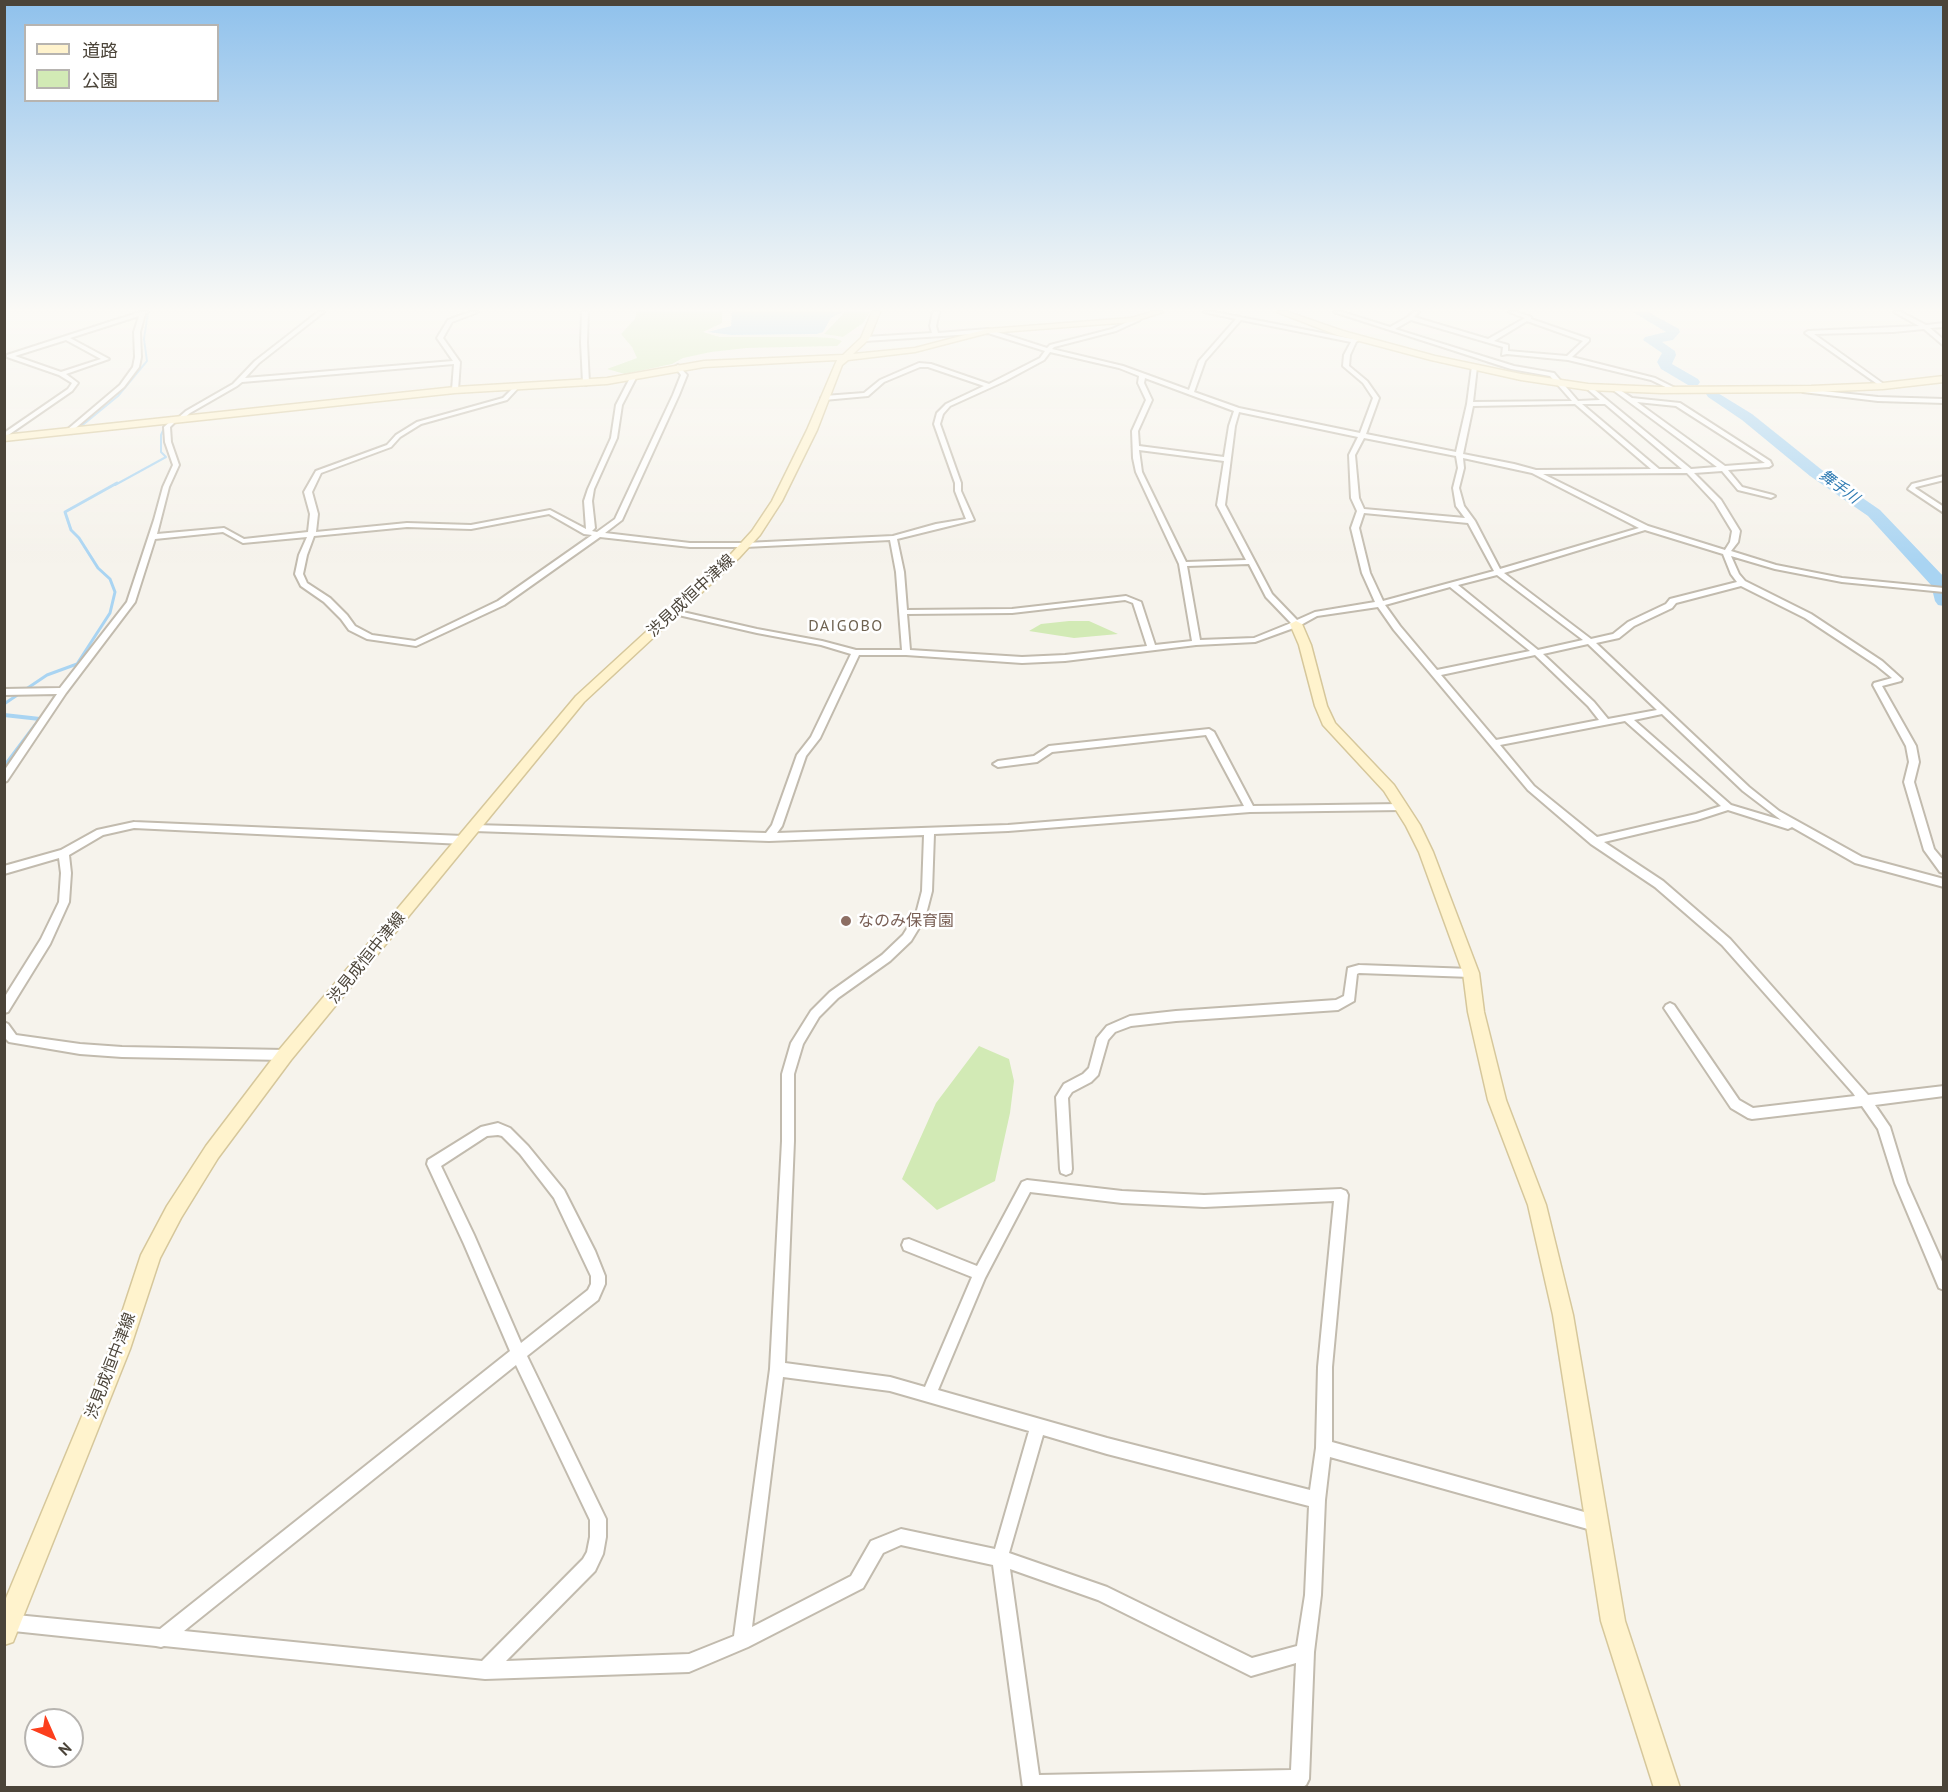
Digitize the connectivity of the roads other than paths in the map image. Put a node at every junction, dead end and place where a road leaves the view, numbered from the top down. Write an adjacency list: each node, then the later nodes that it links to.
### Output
1 (62, 396): 28 (street)
2 (111, 396): 26 (street)
3 (217, 396): 25 (street)
4 (403, 396): 25 (main road)
5 (508, 396): 43 (street)
6 (624, 396): 42 (street)
7 (676, 396): 44 (street)
8 (857, 396): 18 (street)
9 (968, 396): 46 (street)
10 (1147, 396): 29 (street)
11 (1198, 396): 24 (street)
12 (1374, 396): 27 (street)
13 (1471, 396): 23 (street)
14 (1570, 396): 22 (street)
15 (1598, 396): 21 (street)
16 (1624, 396): 19 (street)
17 (1849, 396): 20 (street)
18 (824, 398): 47 (main road, 渋見成恒中津線)
19 (1630, 400): 32 (street); 32 (street)
20 (1944, 401)
21 (1606, 402): 22 (street); 34 (street)
22 (1577, 403): 23 (street); 33 (street)
23 (1470, 404): 30 (street)
24 (1237, 410): 27 (street); 31 (street)
25 (176, 420): 26 (main road); 45 (street)
26 (70, 430): 28 (main road)
27 (1363, 434): 30 (street); 38 (street)
28 (4, 437)
29 (1136, 448): 31 (street); 50 (street)
30 (1460, 454): 35 (street); 40 (street)
31 (1228, 459): 49 (street)
32 (1724, 470): 34 (street); 37 (street)
33 (1657, 471): 34 (street); 35 (street)
34 (1689, 471): 48 (street)
35 (1534, 472): 41 (street)
36 (1944, 478): 39 (street)
37 (1771, 496)
38 (1361, 511): 40 (street); 55 (street)
39 (1944, 511)
40 (1471, 521): 51 (street)
41 (1645, 528): 48 (street); 51 (street)
42 (587, 532): 43 (street); 44 (street)
43 (312, 533): 44 (street); 45 (street)
44 (597, 534): 47 (street)
45 (152, 537): 66 (street)
46 (893, 538): 47 (street); 57 (street)
47 (745, 545): 56 (main road, 渋見成恒中津線)
48 (1726, 553): 52 (street); 54 (street)
49 (1252, 562): 50 (street); 58 (street)
50 (1184, 564): 60 (street)
51 (1498, 572): 53 (street); 59 (street)
52 (1742, 583): 59 (street); 84 (street)
53 (1451, 584): 55 (street); 64 (street)
54 (1944, 590)
55 (1380, 604): 58 (street); 65 (street)
56 (674, 612): 63 (street); 80 (main road, 渋見成恒中津線)
57 (902, 612): 61 (street); 62 (street)
58 (1296, 624): 60 (street); 75 (main road)
59 (1590, 642): 64 (street); 69 (street)
60 (1196, 643): 61 (street)
61 (1152, 648): 62 (street)
62 (906, 652): 63 (street)
63 (856, 653): 81 (street)
64 (1537, 653): 65 (street); 71 (street)
65 (1436, 673): 72 (street)
66 (63, 691): 67 (street); 74 (street)
67 (9, 692): 68 (street)
68 (4, 699)
69 (1665, 711): 70 (street); 79 (street)
70 (1628, 719): 71 (street); 76 (street)
71 (1606, 723): 72 (street)
72 (1494, 743): 82 (street)
73 (998, 764): 77 (street)
74 (4, 779)
75 (1402, 807): 77 (street); 87 (main road)
76 (1728, 807): 79 (street); 82 (street)
77 (1250, 809): 78 (street)
78 (929, 831): 81 (street); 99 (street)
79 (1806, 831): 86 (street)
80 (469, 834): 81 (street); 83 (street); 91 (main road, 渋見成恒中津線)
81 (769, 837)
82 (1595, 841): 93 (street)
83 (64, 853): 85 (street); 89 (street)
84 (1944, 869)
85 (4, 870)
86 (1944, 883)
87 (1471, 973): 94 (street); 104 (main road)
88 (1670, 1008): 93 (street)
89 (4, 1009)
90 (4, 1027): 91 (street)
91 (285, 1056): 106 (main road, 渋見成恒中津線)
92 (1944, 1091): 93 (street)
93 (1866, 1101): 97 (street)
94 (1066, 1169)
95 (909, 1245): 96 (street)
96 (980, 1274): 100 (street); 102 (street)
97 (1944, 1283)
98 (518, 1354): 98 (street); 107 (street); 110 (street)
99 (777, 1369): 100 (street); 108 (street)
100 (929, 1395): 101 (street)
101 (1038, 1426): 103 (street); 105 (street)
102 (1324, 1448): 103 (street); 104 (street)
103 (1317, 1500): 109 (street)
104 (1595, 1523): 111 (main road)
105 (1000, 1558): 108 (street); 109 (street); 109 (street)
106 (6, 1626): 107 (street)
107 (161, 1640): 110 (street)
108 (742, 1641): 110 (street)
109 (1305, 1652)
110 (485, 1671)
111 (1667, 1788)

